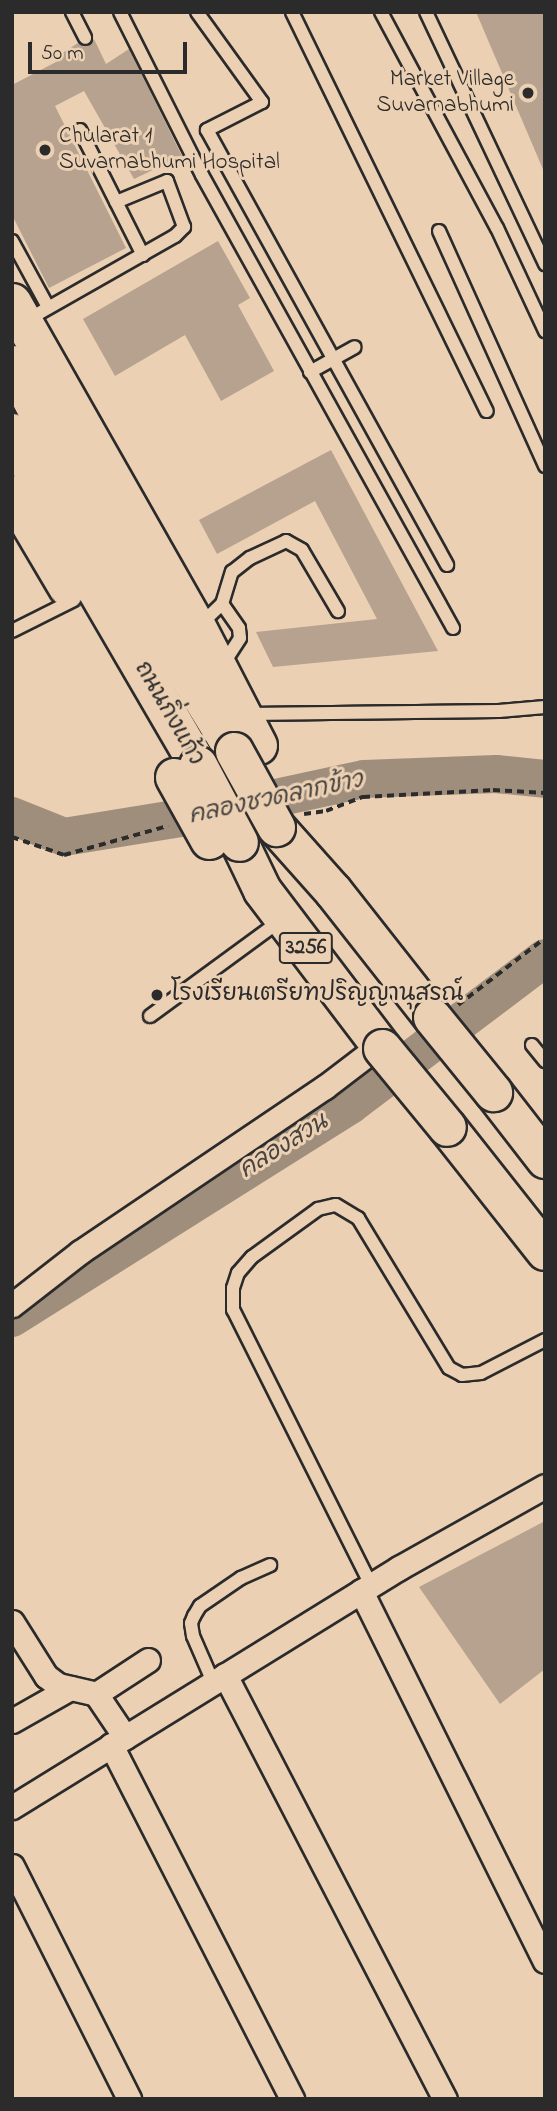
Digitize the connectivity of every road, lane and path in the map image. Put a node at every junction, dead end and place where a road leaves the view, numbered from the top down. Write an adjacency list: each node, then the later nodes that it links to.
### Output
1 (72, 12): 7 (lane)
2 (120, 12): 19 (lane)
3 (197, 12): 17 (lane)
4 (292, 12): 20 (lane)
5 (381, 12): 15 (lane)
6 (426, 12): 13 (lane)
7 (85, 38)
8 (80, 130): 9 (lane)
9 (116, 202): 12 (lane); 12 (lane)
10 (439, 231): 22 (lane)
11 (12, 241): 14 (lane)
12 (143, 255): 14 (lane)
13 (545, 264)
14 (28, 310): 27 (main road)
15 (545, 331)
16 (355, 347): 17 (lane)
17 (333, 359): 19 (lane); 24 (lane)
18 (12, 364): 25 (main road, ถนนกิ่งแก้ว / 3256)
19 (310, 372): 28 (lane)
20 (487, 411)
21 (12, 432): 25 (main road, ถนนกิ่งแก้ว / 3256)
22 (544, 465)
23 (12, 494): 25 (main road)
24 (447, 565)
25 (89, 572): 29 (lane); 31 (main road, ถนนกิ่งแก้ว / 3256); 32 (main road, ถนนกิ่งแก้ว / 3256, bridge)
26 (338, 611): 27 (lane)
27 (209, 616): 31 (main road)
28 (453, 628)
29 (12, 631)
30 (545, 707): 31 (lane)
31 (245, 737): 37 (main road, ถนนกิ่งแก้ว / 3256, bridge)
32 (273, 904): 33 (lane); 35 (main road, ถนนกิ่งแก้ว / 3256)
33 (150, 1016)
34 (532, 1045): 36 (lane)
35 (381, 1046): 38 (main road, ถนนกิ่งแก้ว / 3256, bridge); 39 (street)
36 (545, 1061)
37 (545, 1159)
38 (545, 1251)
39 (12, 1305)
40 (545, 1340): 43 (lane)
41 (545, 1486): 43 (street)
42 (270, 1565): 46 (lane)
43 (366, 1588): 46 (street); 53 (street)
44 (12, 1622): 47 (street)
45 (148, 1660): 48 (street)
46 (219, 1679): 50 (street); 56 (street)
47 (70, 1688): 48 (street); 49 (street)
48 (96, 1694): 50 (street)
49 (12, 1721)
50 (118, 1741): 51 (street); 55 (street)
51 (12, 1807)
52 (12, 1866): 54 (street)
53 (545, 1961)
54 (129, 2099)
55 (292, 2099)
56 (445, 2099)

